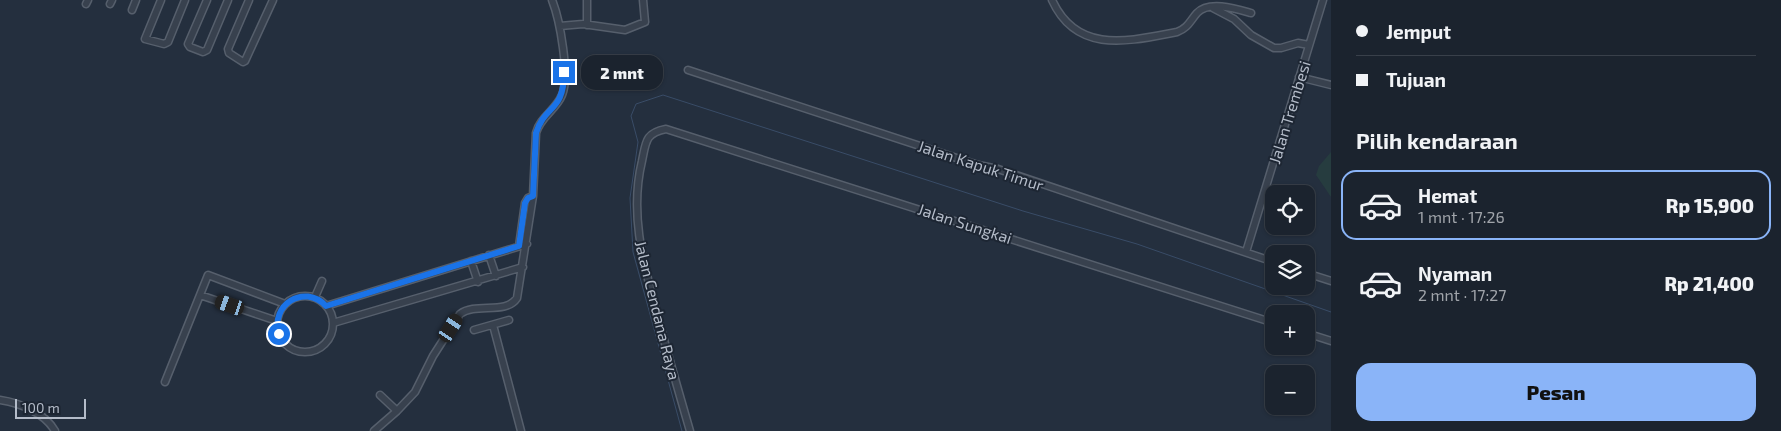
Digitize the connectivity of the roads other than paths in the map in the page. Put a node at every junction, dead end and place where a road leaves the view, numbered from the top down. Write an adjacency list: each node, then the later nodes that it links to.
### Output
1 (136, 0): 14 (street)
2 (161, 0): 3 (street)
3 (185, 0)
4 (208, 0): 5 (street)
5 (228, 0)
6 (249, 0): 7 (street)
7 (273, 0)
8 (552, 0): 17 (street)
9 (587, 0): 16 (street)
10 (643, 0): 16 (street)
11 (1052, 0): 13 (street)
12 (1323, 0): 18 (street, Jalan Trembesi)
13 (1213, 8): 15 (street); 18 (street)
14 (132, 10)
15 (1251, 12)
16 (587, 25): 17 (street)
17 (560, 26): 23 (street)
18 (1310, 45): 20 (street, Jalan Trembesi)
19 (688, 70): 26 (street, Jalan Kapuk Timur)
20 (1300, 77): 21 (street); 26 (street, Jalan Trembesi)
21 (1331, 85)
22 (655, 131): 41 (street, Jalan Sungkai); 55 (street, Jalan Cendana Raya)
23 (533, 196): 24 (street); 25 (street)
24 (527, 244): 25 (street); 30 (street)
25 (519, 246): 27 (street)
26 (1246, 252): 28 (street, Jalan Kapuk Timur)
27 (489, 255): 29 (street); 31 (street)
28 (1265, 259)
29 (471, 261): 35 (street); 39 (street)
30 (523, 267): 31 (street); 51 (street)
31 (496, 276): 35 (street)
32 (1315, 276): 34 (street)
33 (322, 281): 37 (street)
34 (1331, 281)
35 (478, 282): 43 (street)
36 (200, 295): 38 (street); 42 (street); 48 (street)
37 (315, 298): 38 (street); 39 (street)
38 (285, 304): 42 (street)
39 (326, 306): 43 (street)
40 (509, 320): 44 (street)
41 (1265, 320)
42 (277, 321): 43 (street)
43 (333, 323)
44 (493, 325): 45 (street); 54 (street)
45 (474, 330)
46 (1315, 336): 47 (street)
47 (1331, 341)
48 (165, 382)
49 (380, 395): 51 (street)
50 (0, 400): 52 (street)
51 (397, 411): 53 (street)
52 (55, 431)
53 (374, 431)
54 (521, 431)
55 (690, 431)

